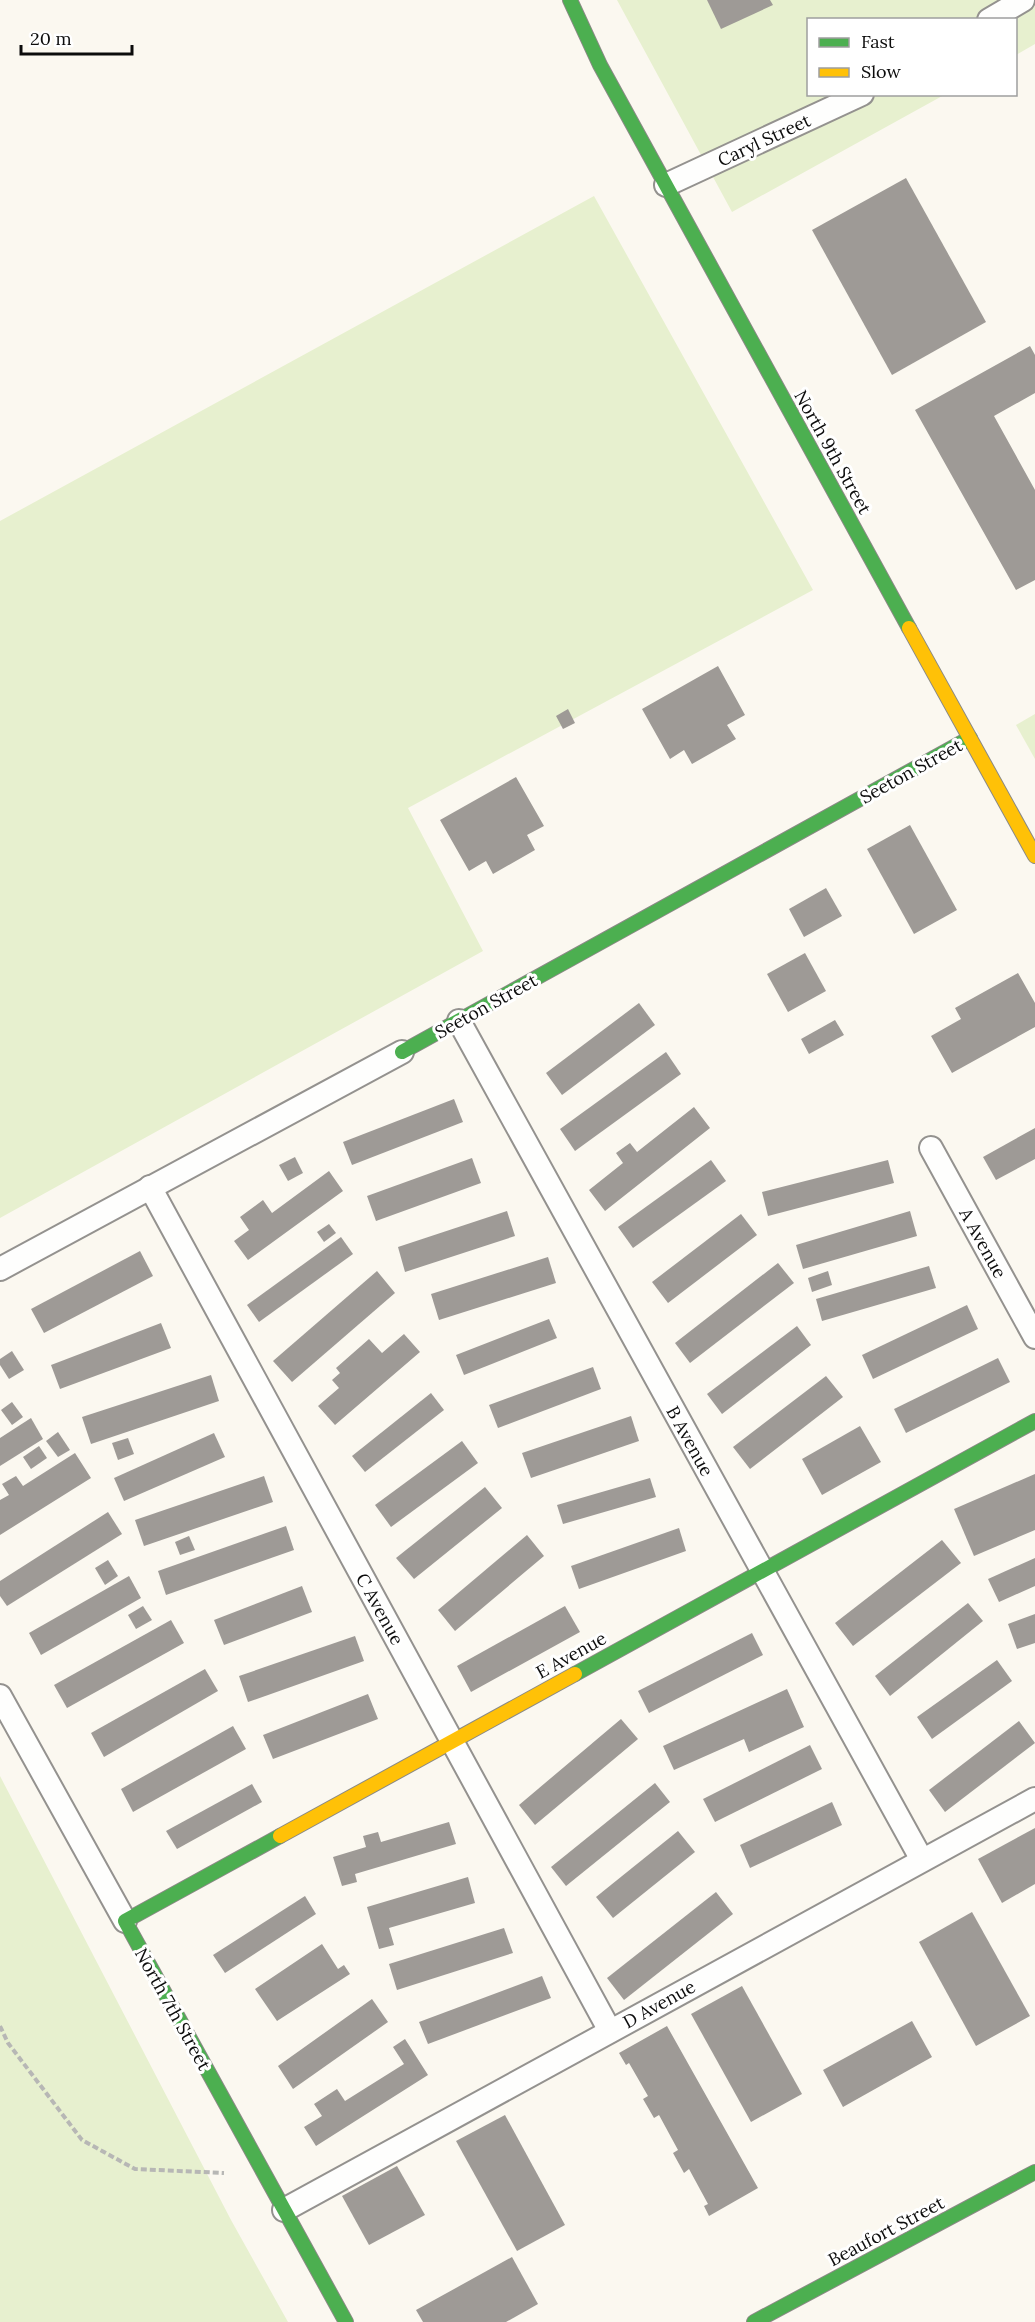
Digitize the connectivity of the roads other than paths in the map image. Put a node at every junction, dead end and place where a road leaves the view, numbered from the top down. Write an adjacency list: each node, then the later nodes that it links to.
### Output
1 (570, 0): 5 (street, North 9th Street)
2 (1023, 0): 3 (lane)
3 (992, 18)
4 (858, 96): 5 (lane, Caryl Street)
5 (666, 185): 6 (street, North 9th Street)
6 (970, 738): 7 (street, North 9th Street); 8 (street, Seeton Street)
7 (1035, 856)
8 (459, 1021): 9 (street, Seeton Street); 15 (lane, B Avenue)
9 (402, 1052): 11 (lane, Seeton Street)
10 (932, 1148): 13 (lane, A Avenue)
11 (150, 1187): 12 (lane, Seeton Street); 17 (lane, C Avenue)
12 (0, 1269)
13 (1035, 1337)
14 (1035, 1421): 15 (street, E Avenue)
15 (762, 1571): 17 (street, E Avenue); 19 (lane, B Avenue)
16 (0, 1696): 20 (lane, North 7th Street)
17 (452, 1741): 20 (street, E Avenue); 21 (lane, C Avenue)
18 (1035, 1799): 19 (lane, D Avenue)
19 (922, 1860): 21 (lane, D Avenue)
20 (125, 1921): 23 (street, North 7th Street)
21 (610, 2031): 23 (lane, D Avenue)
22 (1035, 2172): 25 (street, Beaufort Street)
23 (284, 2210): 24 (street, North 7th Street)
24 (346, 2322)
25 (754, 2322)

